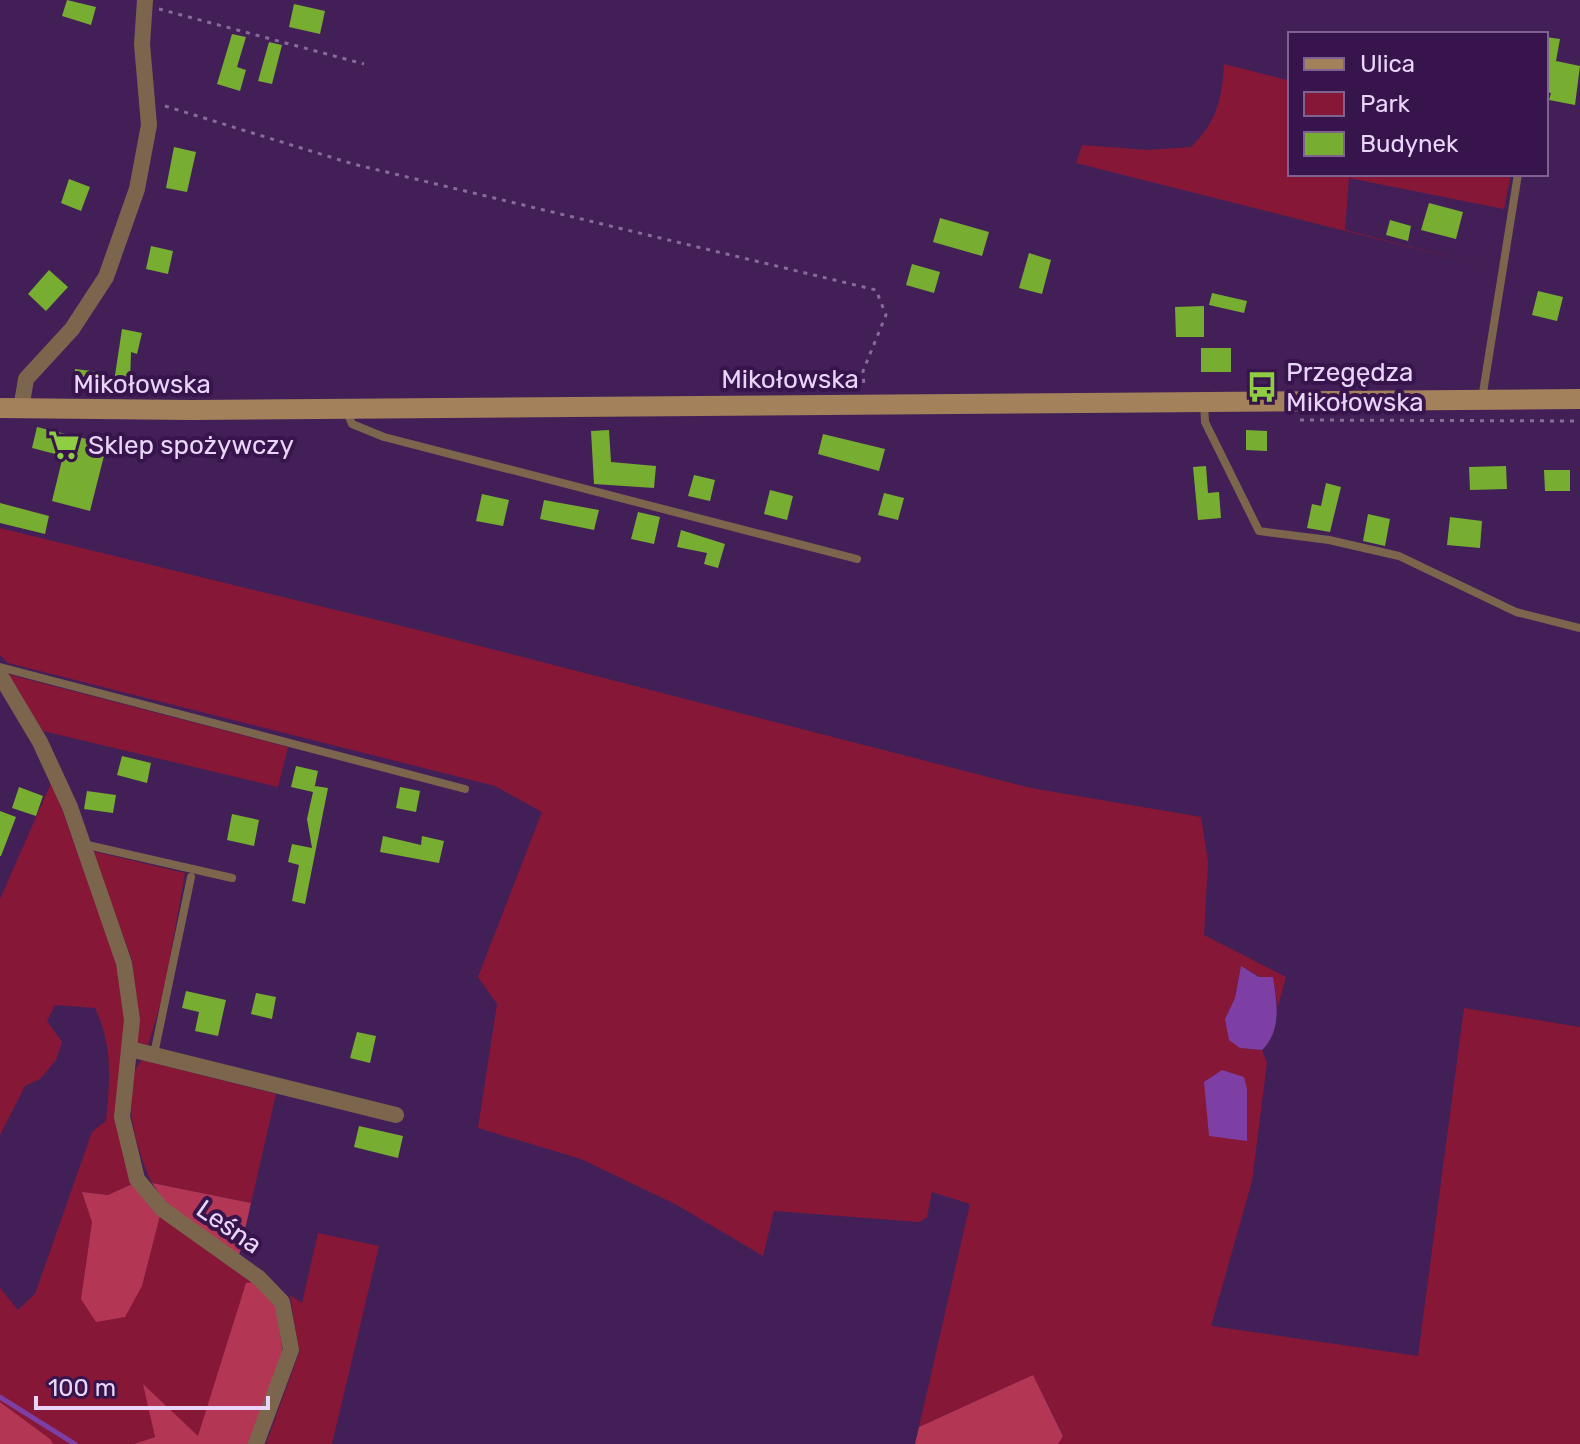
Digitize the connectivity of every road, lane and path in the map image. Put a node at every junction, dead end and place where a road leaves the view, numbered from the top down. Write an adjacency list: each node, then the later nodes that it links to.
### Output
1 (144, 2): 2 (path); 3 (street)
2 (364, 64)
3 (149, 102): 9 (path); 12 (street)
4 (1518, 176): 7 (lane)
5 (1580, 399): 7 (main road, Mikołowska)
6 (1280, 400): 7 (main road, Mikołowska); 8 (main road, Mikołowska); 13 (path)
7 (1482, 400)
8 (1203, 401): 9 (main road, Mikołowska); 15 (lane)
9 (868, 404): 11 (main road, Mikołowska)
10 (0, 408): 12 (main road, Mikołowska)
11 (346, 408): 12 (main road, Mikołowska); 14 (lane)
12 (21, 409)
13 (1580, 421)
14 (857, 559)
15 (1580, 628)
16 (0, 667): 18 (lane)
17 (0, 675): 19 (street, Leśna)
18 (465, 789)
19 (82, 844): 21 (lane); 22 (street, Leśna)
20 (191, 877): 23 (lane)
21 (232, 878)
22 (130, 1049): 23 (street); 25 (street, Leśna)
23 (154, 1055): 24 (street)
24 (396, 1115)
25 (256, 1444)

